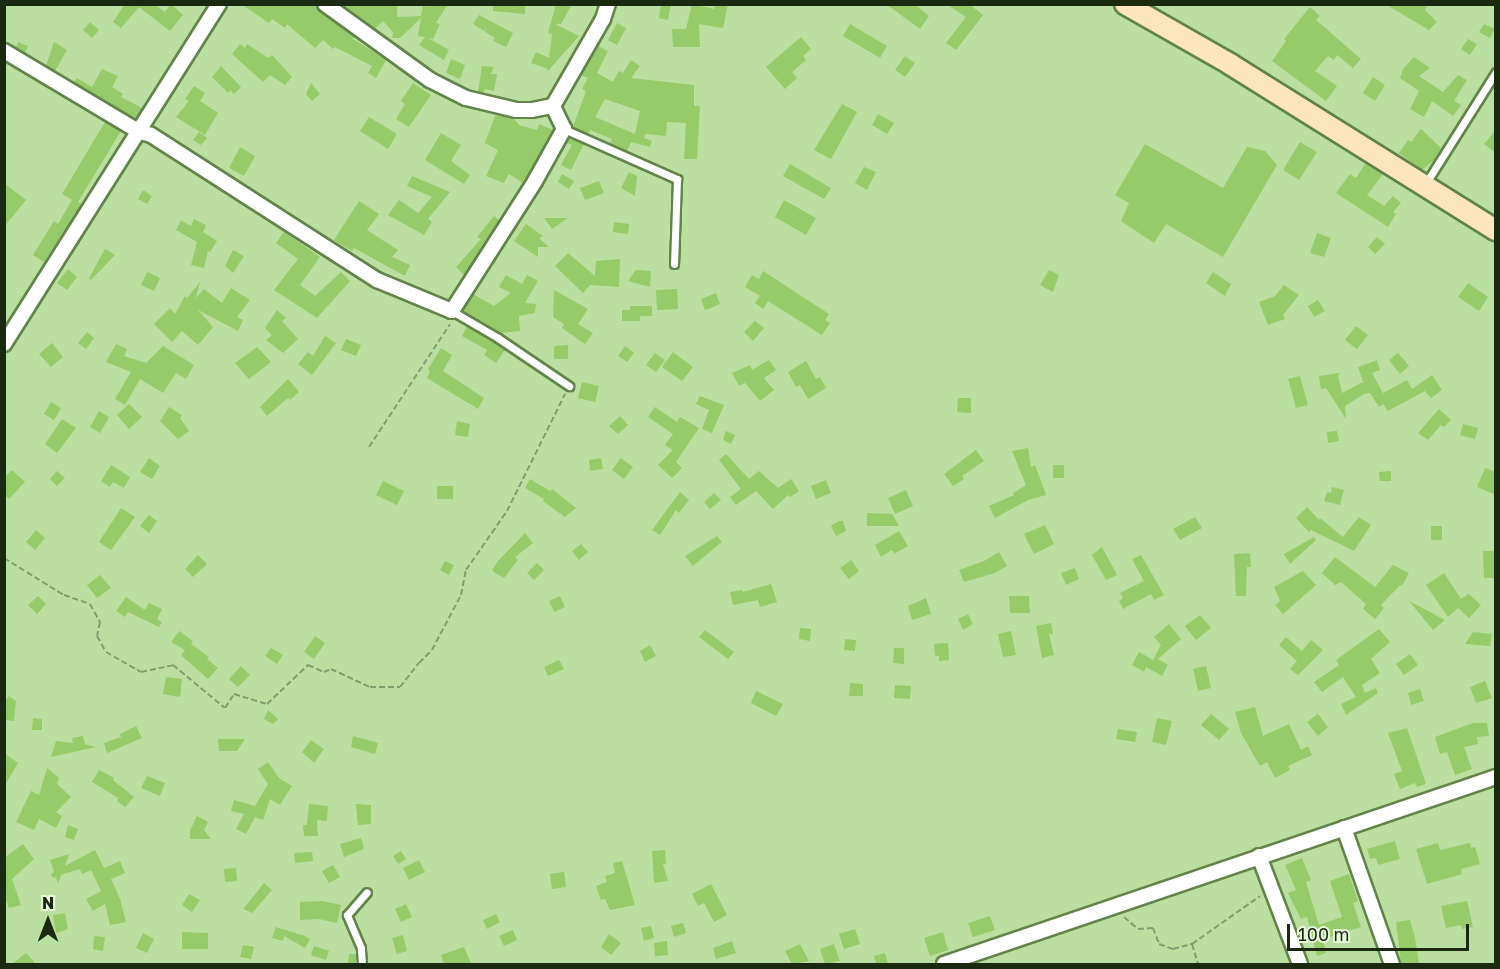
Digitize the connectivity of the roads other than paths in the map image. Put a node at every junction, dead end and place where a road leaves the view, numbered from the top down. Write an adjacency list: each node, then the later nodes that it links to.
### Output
1 (219, 4): 9 (street)
2 (325, 4): 7 (street)
3 (608, 4): 7 (street)
4 (1125, 4): 10 (main road)
5 (4, 51): 9 (street)
6 (1496, 72): 10 (lane)
7 (553, 106): 8 (street)
8 (564, 129): 12 (lane); 13 (street)
9 (140, 132): 13 (street); 14 (street)
10 (1425, 186): 11 (main road)
11 (1496, 230)
12 (674, 264)
13 (452, 311): 15 (lane)
14 (4, 344)
15 (569, 386)
16 (1496, 777): 17 (street)
17 (1344, 828): 18 (street); 25 (street)
18 (1259, 856): 20 (street); 24 (street)
19 (367, 892): 21 (lane)
20 (987, 951): 22 (street); 23 (street)
21 (362, 964)
22 (944, 964)
23 (992, 964)
24 (1300, 964)
25 (1392, 964)

